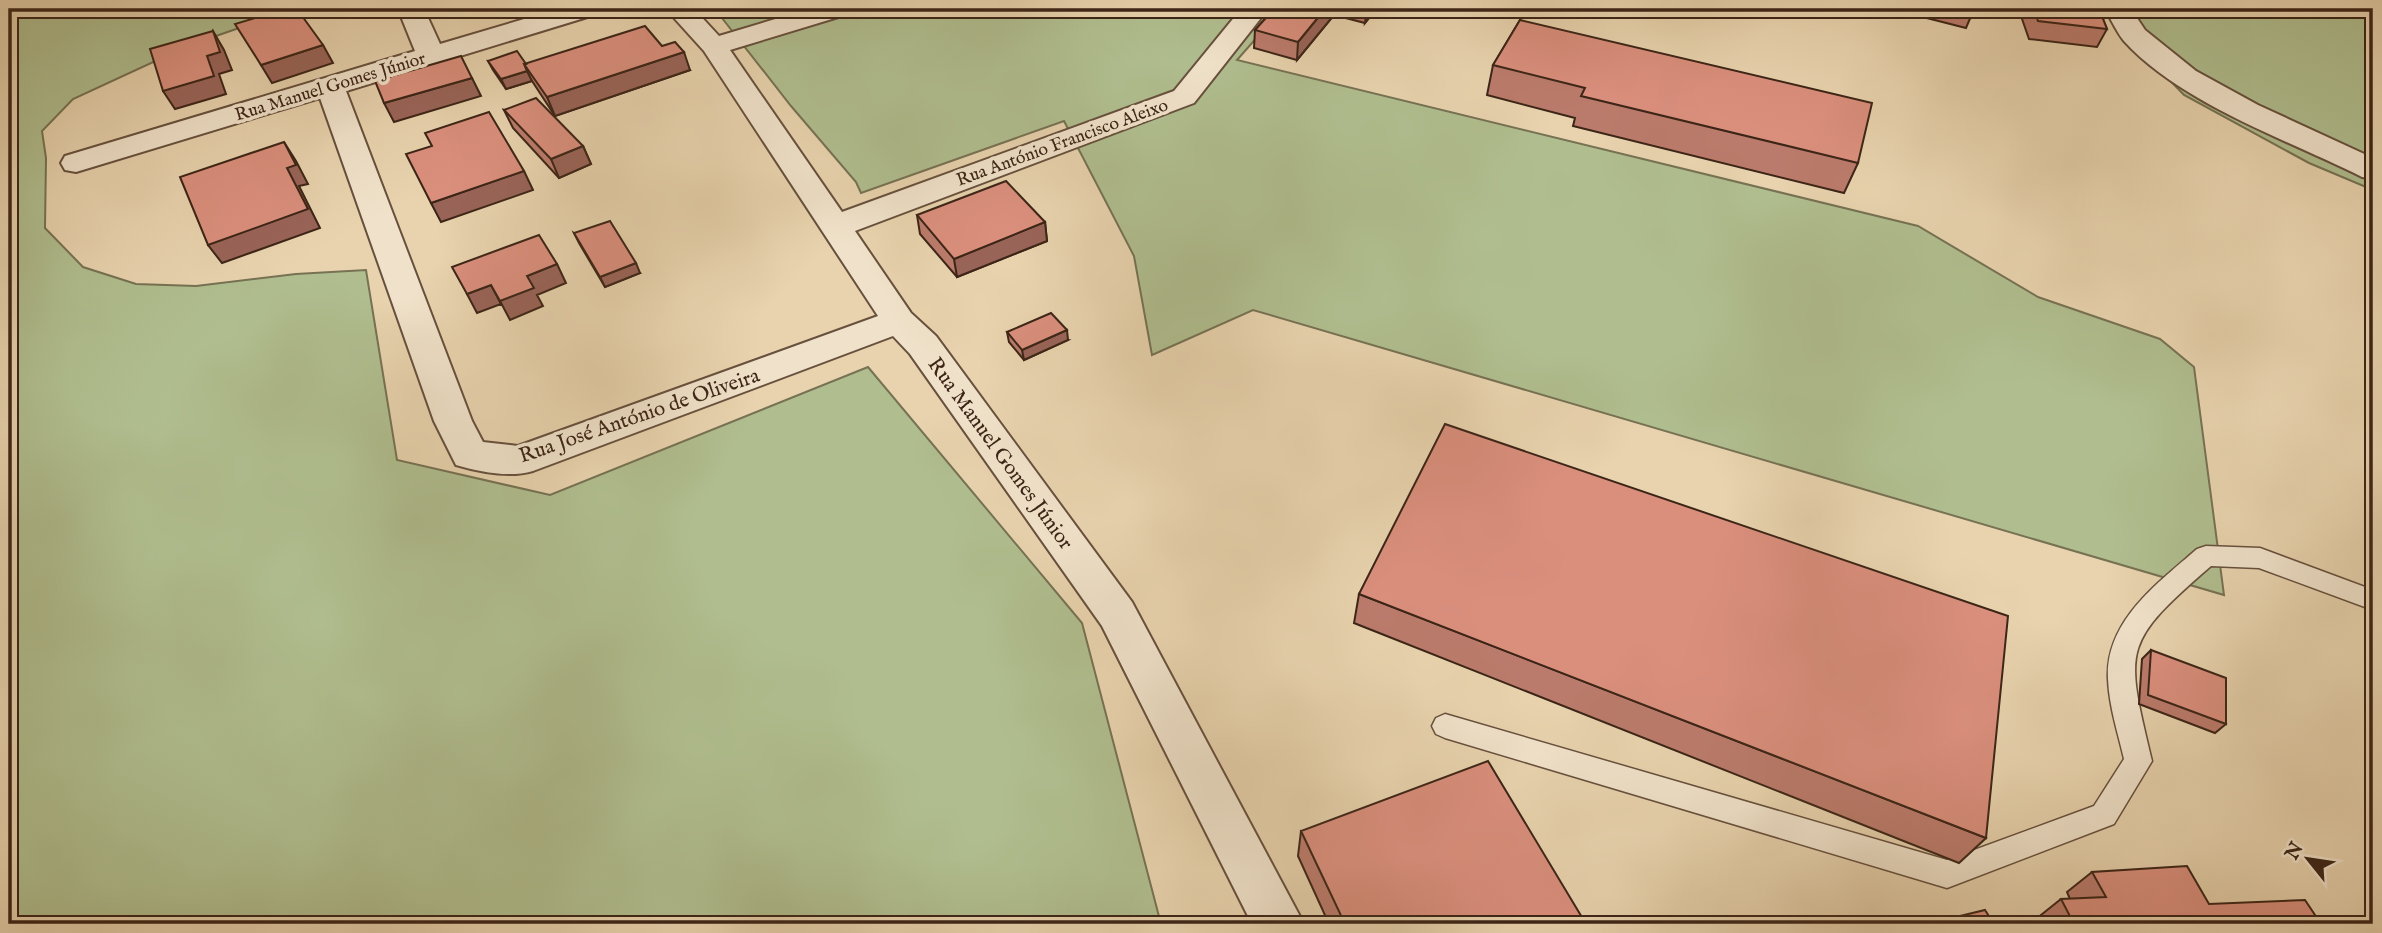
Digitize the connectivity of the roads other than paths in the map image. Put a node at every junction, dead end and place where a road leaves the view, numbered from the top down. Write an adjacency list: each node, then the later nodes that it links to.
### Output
1 (411, 9): 8 (street)
2 (585, 9): 8 (street, Rua Manuel Gomes Júnior)
3 (679, 9): 7 (street, Rua Manuel Gomes Júnior)
4 (836, 9): 7 (street)
5 (1255, 9): 12 (street, Rua António Francisco Aleixo)
6 (2118, 9): 11 (street)
7 (714, 46): 12 (street, Rua Manuel Gomes Júnior)
8 (431, 56): 9 (street, Rua Manuel Gomes Júnior)
9 (330, 87): 10 (street, Rua Manuel Gomes Júnior); 13 (street, Rua José António de Oliveira)
10 (76, 163)
11 (2373, 170)
12 (834, 227): 13 (street, Rua Manuel Gomes Júnior)
13 (899, 321): 16 (street, Rua Manuel Gomes Júnior)
14 (2373, 600): 15 (lane)
15 (1445, 726)
16 (1279, 924)

